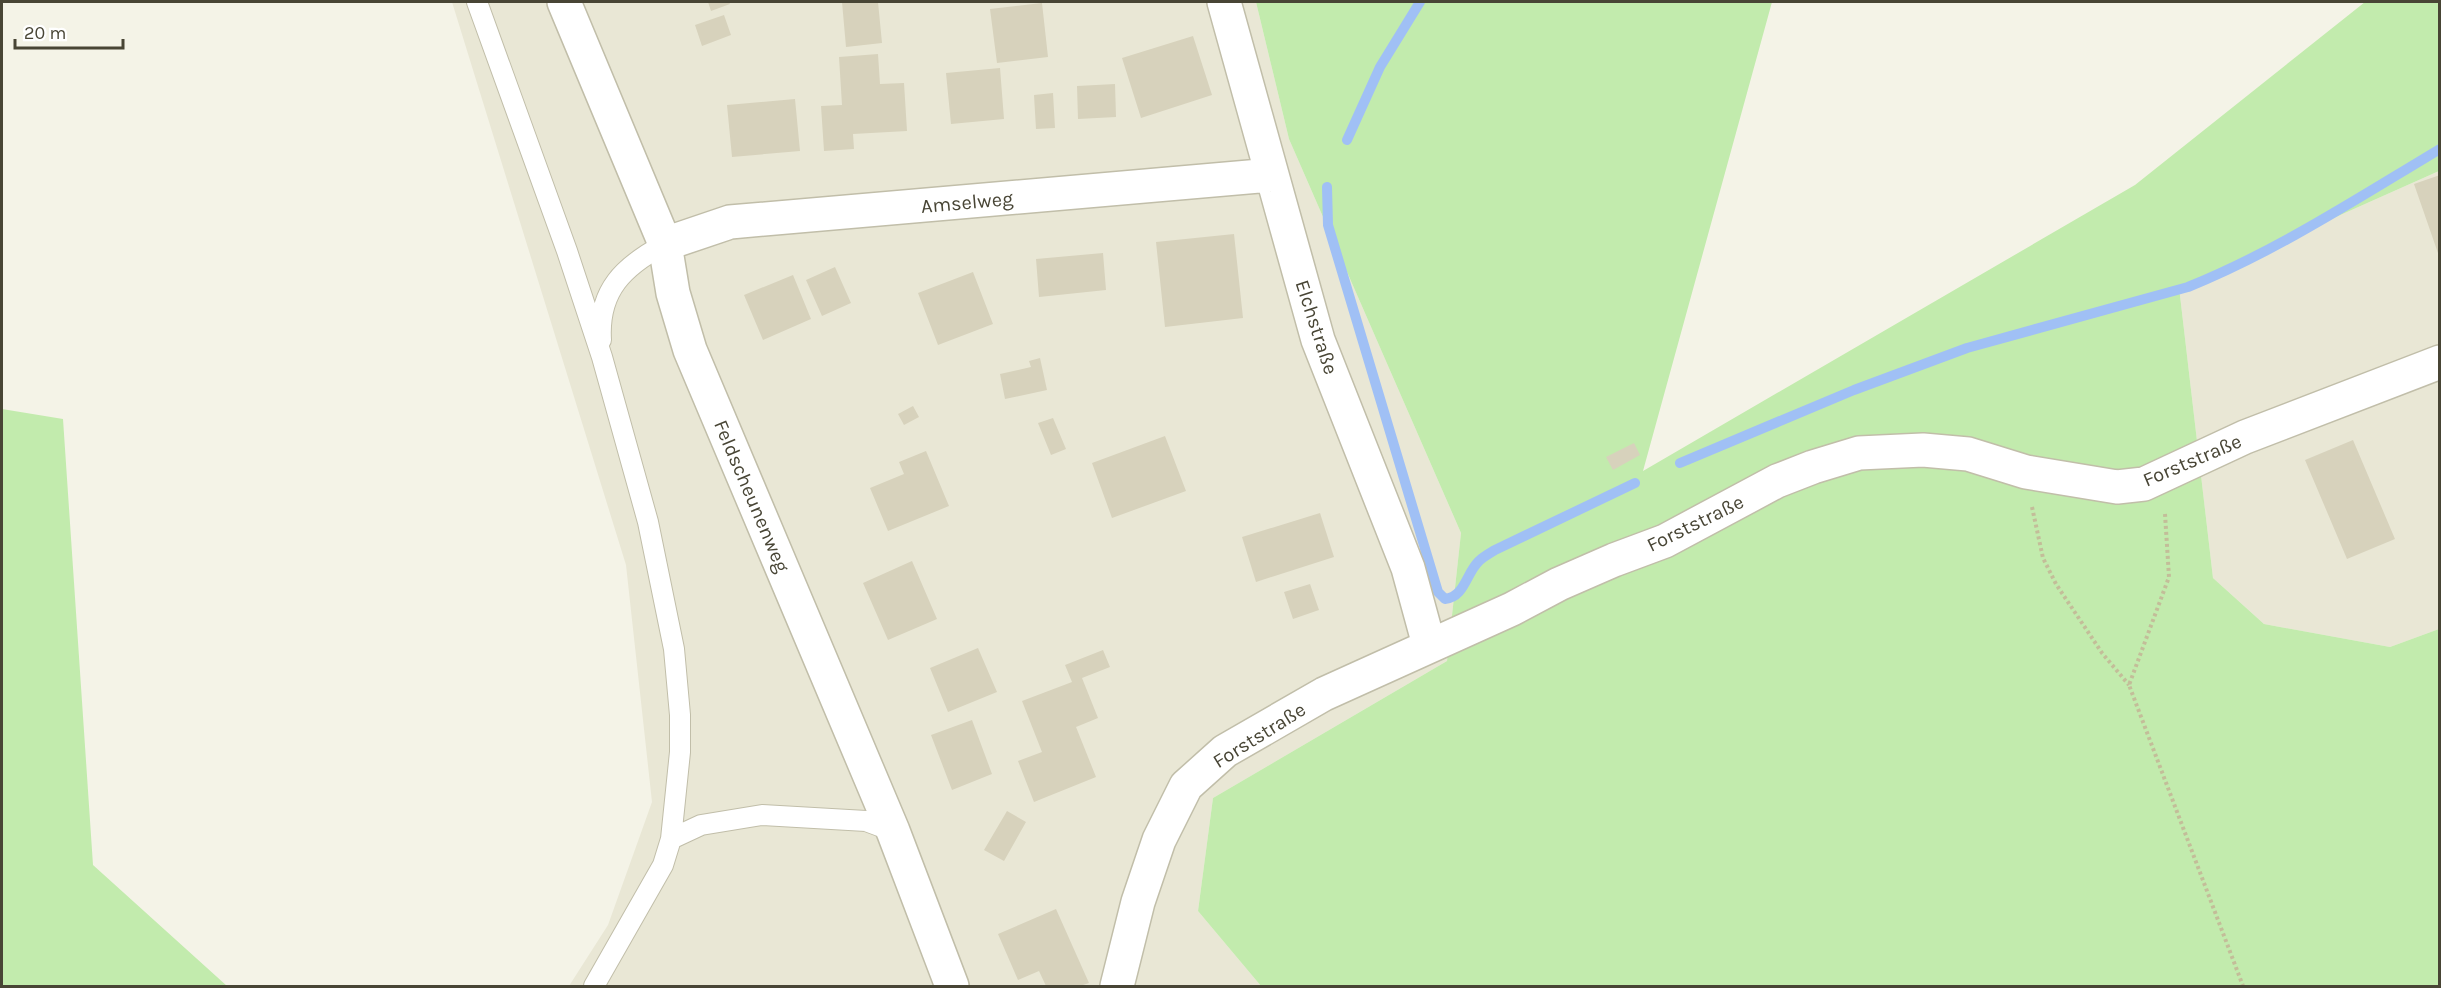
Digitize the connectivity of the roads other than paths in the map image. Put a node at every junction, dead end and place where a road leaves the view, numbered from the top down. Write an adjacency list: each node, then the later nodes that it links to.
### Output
1 (477, 2): 6 (lane)
2 (564, 2): 5 (street, Feldscheunenweg)
3 (1224, 2): 4 (street, Elchstraße)
4 (1272, 175): 5 (street, Amselweg); 8 (street, Elchstraße)
5 (665, 244): 6 (lane); 9 (street, Feldscheunenweg)
6 (602, 357): 10 (lane)
7 (2439, 362): 8 (street, Forststraße)
8 (1429, 645): 13 (street, Forststraße)
9 (893, 831): 10 (lane); 12 (street, Feldscheunenweg)
10 (671, 839): 11 (lane)
11 (594, 987)
12 (952, 987)
13 (1117, 987)

